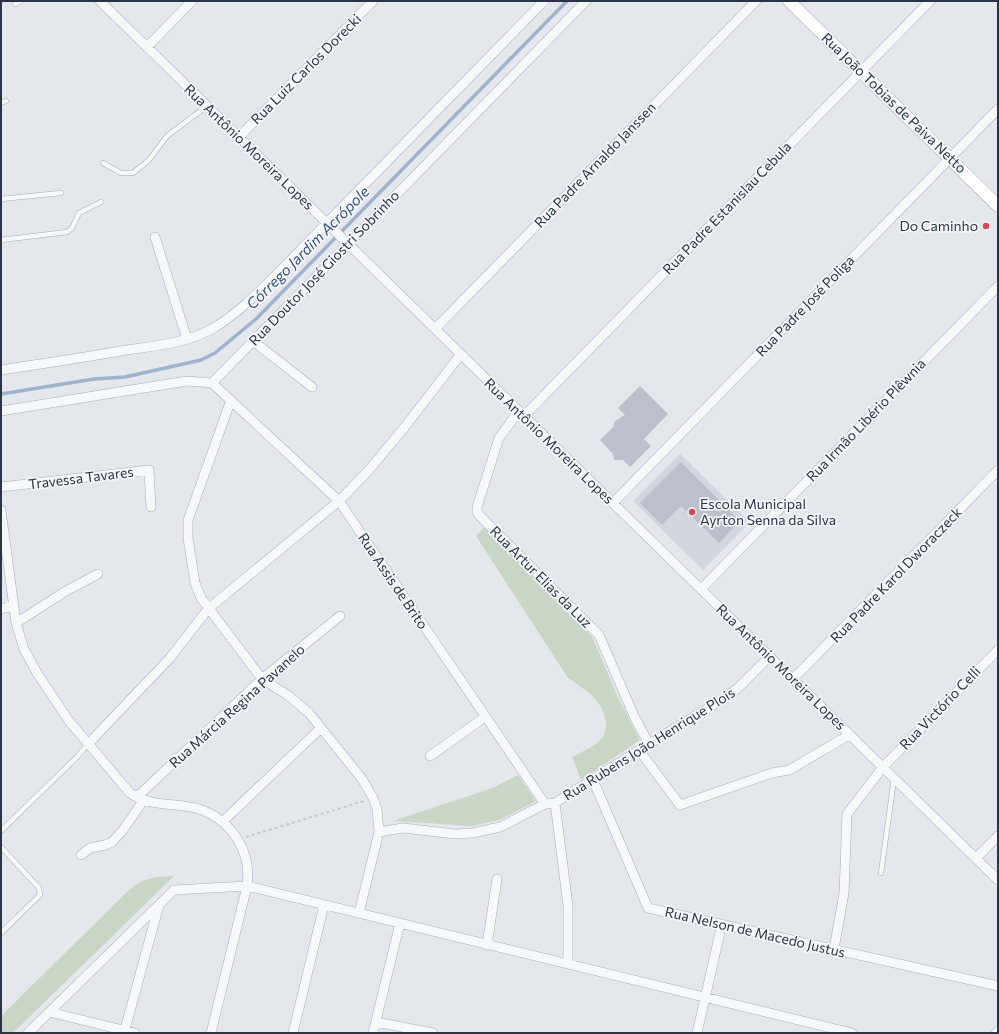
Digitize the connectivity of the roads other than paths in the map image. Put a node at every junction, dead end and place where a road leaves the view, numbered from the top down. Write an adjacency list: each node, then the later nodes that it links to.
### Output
1 (20, 1): 10 (lane)
2 (100, 1): 11 (street, Rua Antônio Moreira Lopes)
3 (192, 1): 11 (street)
4 (544, 1): 22 (street)
5 (586, 1): 25 (street, Rua Doutor José Giostri Sobrinho)
6 (756, 1): 27 (street, Rua Padre Arnaldo Janssen)
7 (790, 1): 12 (street, Rua João Tobias de Paiva Netto)
8 (930, 1): 12 (street, Rua Padre Estanislau Cebula)
9 (368, 3): 15 (street, Rua Luiz Carlos Dorecki)
10 (15, 4)
11 (148, 47): 13 (street, Rua Antônio Moreira Lopes)
12 (861, 71): 16 (street, Rua João Tobias de Paiva Netto); 36 (street, Rua Padre Estanislau Cebula)
13 (207, 106): 15 (street, Rua Antônio Moreira Lopes); 17 (lane)
14 (998, 109): 16 (street, Rua Padre José Poliga)
15 (239, 137): 22 (street, Rua Antônio Moreira Lopes)
16 (950, 158): 21 (street, Rua João Tobias de Paiva Netto); 40 (street, Rua Padre José Poliga)
17 (103, 163)
18 (61, 193): 19 (lane)
19 (1, 199)
20 (101, 202): 24 (lane)
21 (998, 206)
22 (326, 222): 25 (street, Rua Antônio Moreira Lopes); 28 (street)
23 (155, 237): 28 (street)
24 (1, 240)
25 (348, 244): 27 (street, Rua Antônio Moreira Lopes); 29 (street, Rua Doutor José Giostri Sobrinho)
26 (998, 286): 44 (street, Rua Irmão Libério Plêwnia)
27 (435, 329): 30 (street, Rua Antônio Moreira Lopes)
28 (187, 339): 31 (street)
29 (253, 341): 32 (street, Rua Doutor José Giostri Sobrinho); 33 (street)
30 (461, 354): 36 (street, Rua Antônio Moreira Lopes); 39 (street)
31 (1, 370)
32 (212, 383): 34 (street, Rua Assis de Brito); 35 (street)
33 (312, 387)
34 (231, 400): 39 (street, Rua Assis de Brito); 47 (street)
35 (1, 411)
36 (522, 414): 40 (street, Rua Antônio Moreira Lopes); 58 (street, Rua Artur Elias da Luz)
37 (998, 470): 53 (street, Rua Padre Karol Dworaczeck)
38 (1, 487): 41 (street, Travessa Tavares)
39 (339, 501): 47 (street); 54 (street, Rua Assis de Brito)
40 (613, 503): 44 (street, Rua Antônio Moreira Lopes)
41 (151, 507)
42 (1, 510): 45 (street)
43 (98, 574): 49 (street)
44 (701, 589): 51 (street, Rua Antônio Moreira Lopes)
45 (13, 606): 46 (street); 49 (street)
46 (1, 609)
47 (208, 609): 52 (street); 57 (street)
48 (340, 616): 52 (street, Rua Márcia Regina Pavanelo)
49 (16, 623): 57 (street)
50 (998, 650): 61 (street, Rua Victório Celli)
51 (770, 656): 53 (street, Rua Antônio Moreira Lopes); 58 (street, Rua Rubens João Henrique Plois)
52 (262, 679): 55 (street); 64 (street, Rua Márcia Regina Pavanelo)
53 (793, 679): 56 (street, Rua Antônio Moreira Lopes)
54 (485, 717): 60 (street); 66 (street, Rua Assis de Brito)
55 (321, 728): 67 (street); 69 (street)
56 (849, 734): 59 (street); 61 (street, Rua Antônio Moreira Lopes)
57 (88, 744): 64 (street); 68 (lane)
58 (649, 744): 59 (street, Rua Rubens João Henrique Plois)
59 (639, 750): 63 (street, Rua Rubens João Henrique Plois)
60 (430, 756)
61 (883, 767): 62 (street, Rua Antônio Moreira Lopes); 85 (street, Rua Victório Celli)
62 (894, 778): 73 (street, Rua Antônio Moreira Lopes); 74 (lane)
63 (593, 780): 65 (street, Rua Rubens João Henrique Plois); 82 (street, Rua Nelson de Macedo Justus)
64 (140, 799): 67 (street); 72 (street, Rua Márcia Regina Pavanelo)
65 (555, 803): 66 (street, Rua Rubens João Henrique Plois); 86 (street)
66 (545, 804): 69 (street, Rua Rubens João Henrique Plois)
67 (222, 822): 77 (street)
68 (1, 831)
69 (379, 832): 80 (street)
70 (998, 836): 73 (street)
71 (1, 847): 83 (lane)
72 (81, 855)
73 (976, 858): 76 (street, Rua Antônio Moreira Lopes)
74 (881, 873)
75 (497, 879): 84 (street)
76 (998, 880)
77 (247, 886): 78 (street); 79 (street); 94 (street)
78 (160, 904): 89 (street); 91 (street)
79 (324, 905): 80 (street); 95 (street)
80 (359, 913): 81 (street)
81 (400, 923): 84 (street); 90 (street)
82 (722, 924): 85 (street, Rua Nelson de Macedo Justus); 88 (street)
83 (1, 933)
84 (487, 944): 86 (street)
85 (834, 949): 87 (street, Rua Nelson de Macedo Justus)
86 (568, 964): 88 (street)
87 (998, 986)
88 (706, 998): 98 (street); 99 (street)
89 (49, 1012): 91 (street); 92 (street)
90 (376, 1022): 96 (street); 97 (street)
91 (124, 1032): 93 (street)
92 (28, 1033)
93 (135, 1033)
94 (211, 1033)
95 (293, 1033)
96 (373, 1033)
97 (433, 1033)
98 (697, 1033)
99 (852, 1033)

